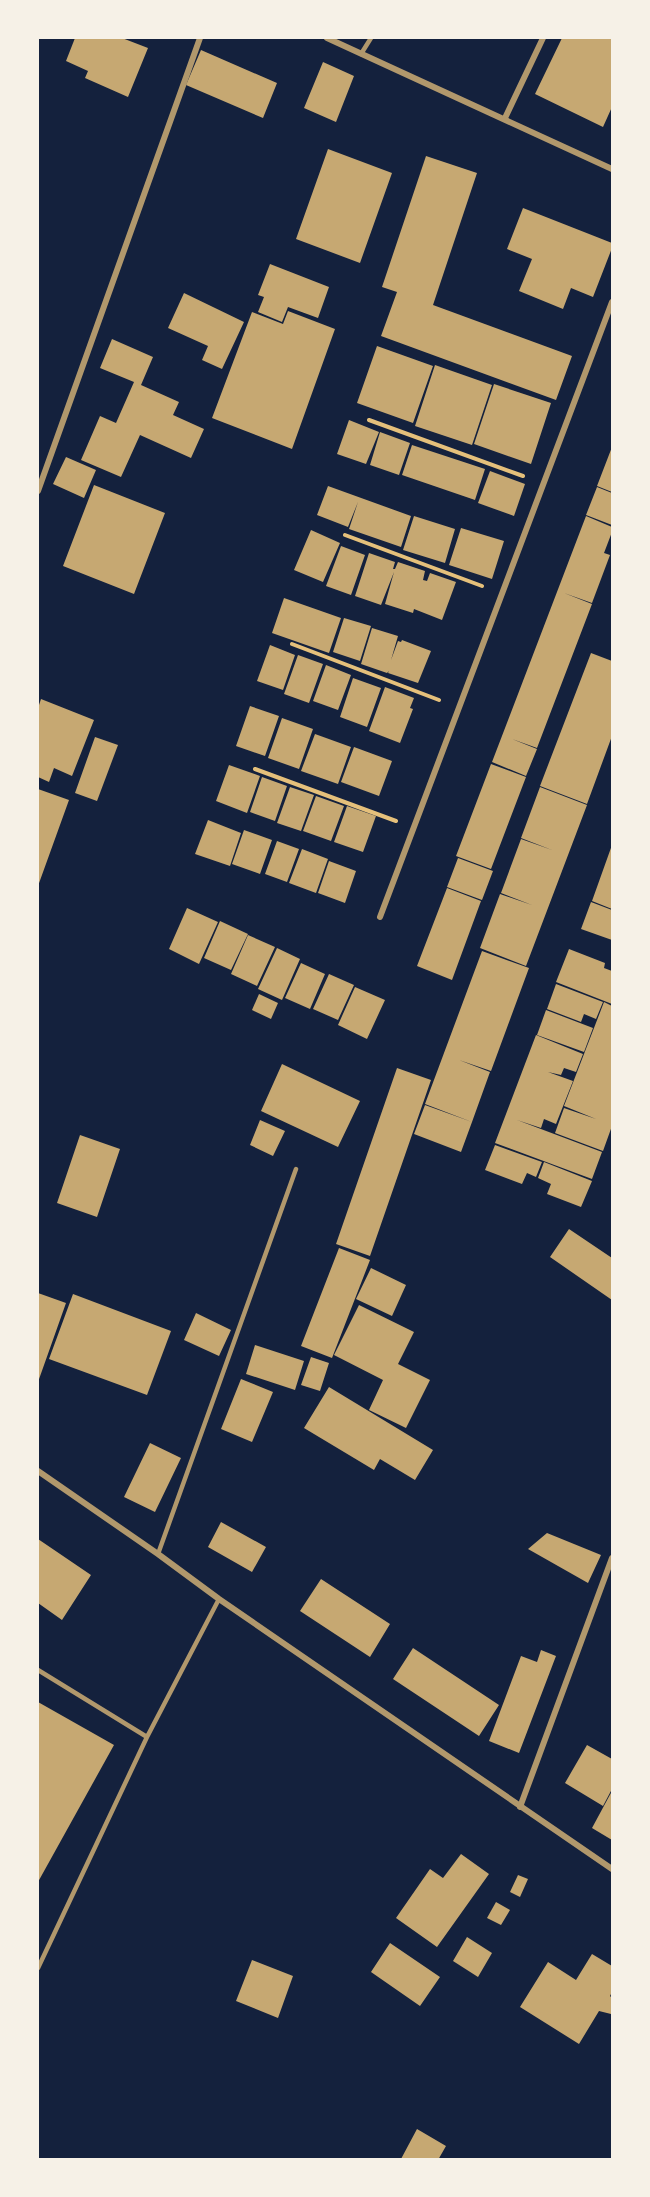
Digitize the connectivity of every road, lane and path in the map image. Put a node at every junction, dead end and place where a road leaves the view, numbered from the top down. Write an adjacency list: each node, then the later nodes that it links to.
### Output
1 (200, 38): 11 (street)
2 (327, 38): 5 (street)
3 (371, 38): 5 (lane)
4 (543, 38): 6 (street)
5 (361, 54): 6 (street)
6 (504, 118): 7 (street)
7 (612, 169)
8 (612, 302): 10 (street)
9 (369, 420): 10 (path)
10 (543, 484): 13 (street)
11 (38, 491)
12 (345, 535): 13 (path)
13 (502, 593): 15 (street)
14 (292, 644): 15 (path)
15 (459, 708): 17 (street)
16 (255, 769): 17 (path)
17 (413, 827): 18 (street)
18 (380, 917)
19 (296, 1169): 21 (lane)
20 (38, 1471): 21 (street)
21 (158, 1554): 23 (street)
22 (612, 1558): 26 (street)
23 (219, 1599): 25 (lane); 26 (street)
24 (38, 1670): 25 (lane)
25 (147, 1737): 28 (lane)
26 (520, 1807): 27 (street)
27 (612, 1869)
28 (38, 1968)

